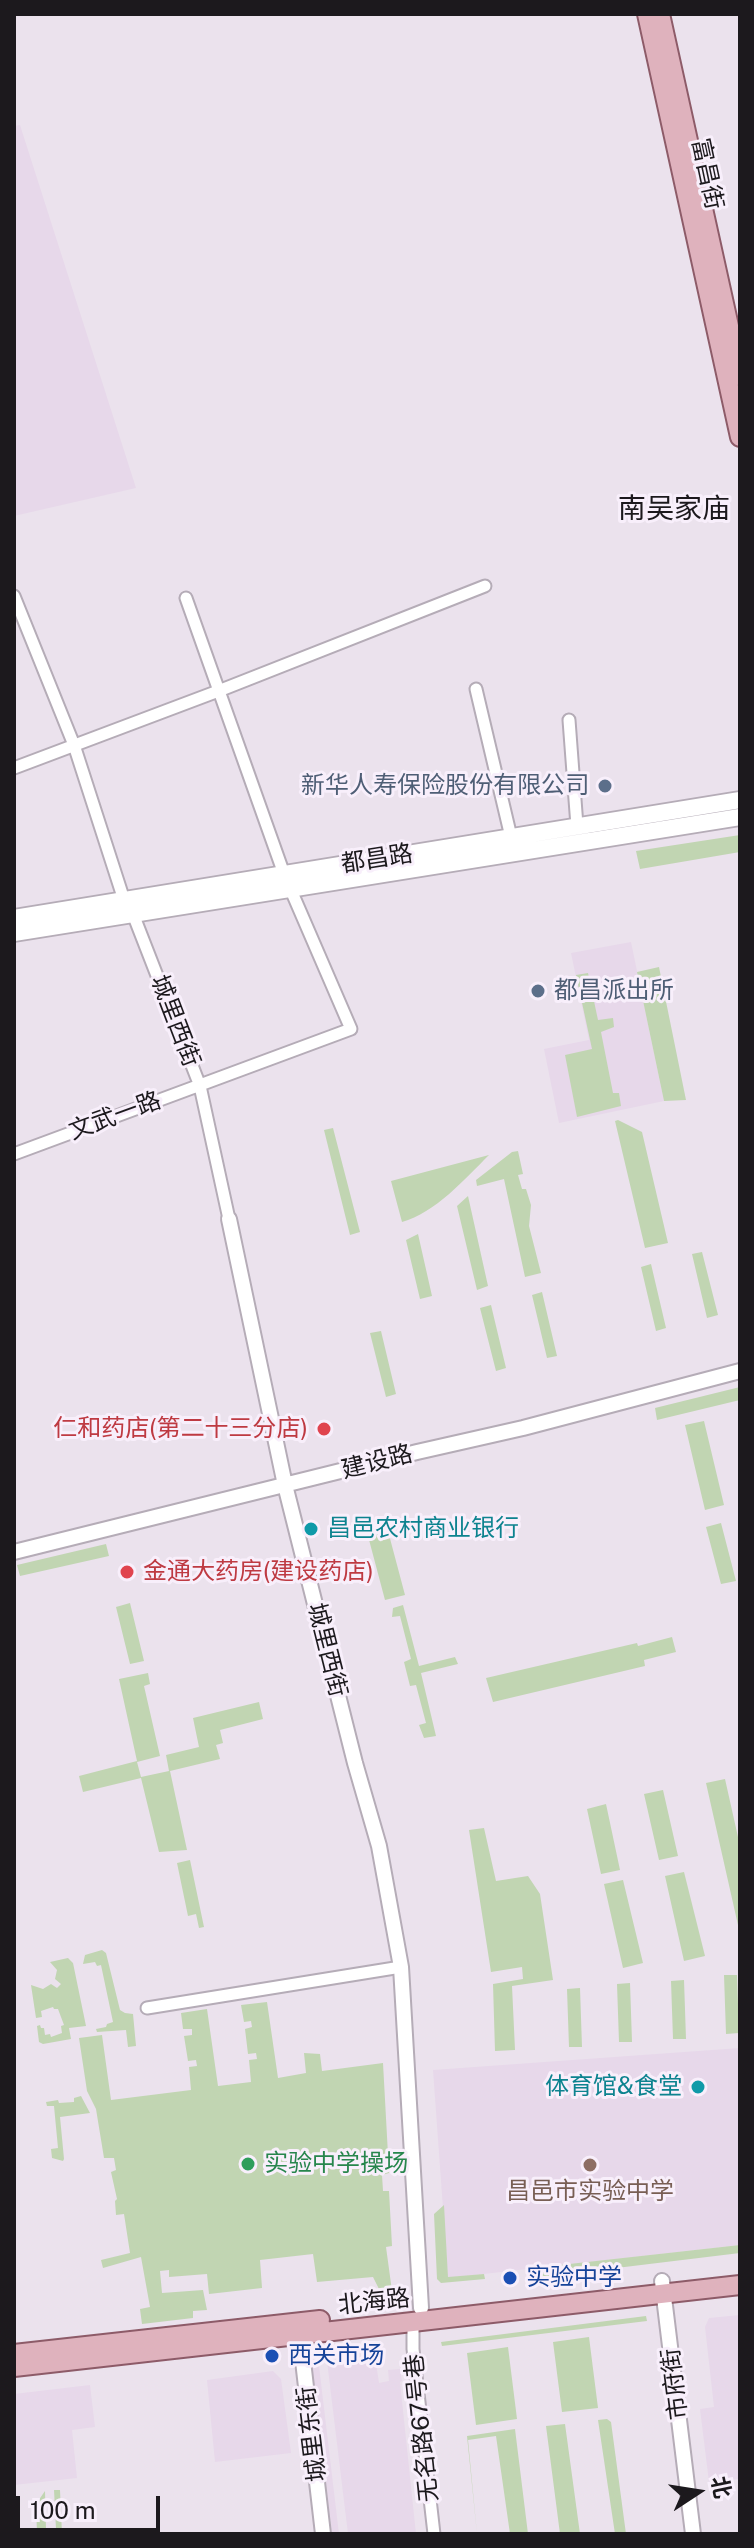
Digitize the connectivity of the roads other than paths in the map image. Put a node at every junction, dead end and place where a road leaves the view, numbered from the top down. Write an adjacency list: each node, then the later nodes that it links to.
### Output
1 (647, 14): 3 (main road, 富昌街)
2 (660, 14): 3 (main road, 富昌街)
3 (732, 348): 4 (main road, 富昌街); 5 (main road, 富昌街)
4 (740, 376)
5 (740, 437)
6 (485, 586): 10 (street)
7 (14, 596): 12 (street, 城里西街)
8 (186, 598): 10 (street)
9 (476, 689): 17 (street)
10 (221, 690): 12 (street); 18 (street)
11 (569, 720): 16 (street)
12 (74, 745): 13 (street); 19 (street, 城里西街)
13 (14, 768)
14 (740, 800): 16 (main road, 都昌路)
15 (740, 817): 18 (main road)
16 (577, 826): 17 (main road, 都昌路)
17 (511, 837): 18 (main road, 都昌路)
18 (288, 881): 19 (main road, 都昌路); 22 (street, 文武一路)
19 (129, 907): 20 (main road, 都昌路); 21 (main road); 22 (street, 城里西街)
20 (14, 918)
21 (14, 933)
22 (200, 1086): 23 (street, 文武一路); 24 (street, 城里西街)
23 (14, 1154)
24 (229, 1219): 26 (street, 城里西街)
25 (740, 1371): 26 (street, 建设路)
26 (285, 1485): 27 (street, 建设路); 28 (street, 城里西街)
27 (14, 1552)
28 (401, 1967): 29 (street); 33 (street, 城里西街)
29 (147, 2008)
30 (740, 2273): 32 (main road, 北海路)
31 (740, 2285): 32 (main road, 北海路)
32 (663, 2287): 33 (main road, 北海路); 39 (street, 市府街)
33 (417, 2315): 34 (main road, 北海路); 35 (main road, 北海路); 38 (street, 无名路67号巷)
34 (300, 2335): 36 (main road, 北海路); 37 (street, 城里东街)
35 (14, 2354)
36 (14, 2367)
37 (323, 2534)
38 (434, 2534)
39 (693, 2534)

